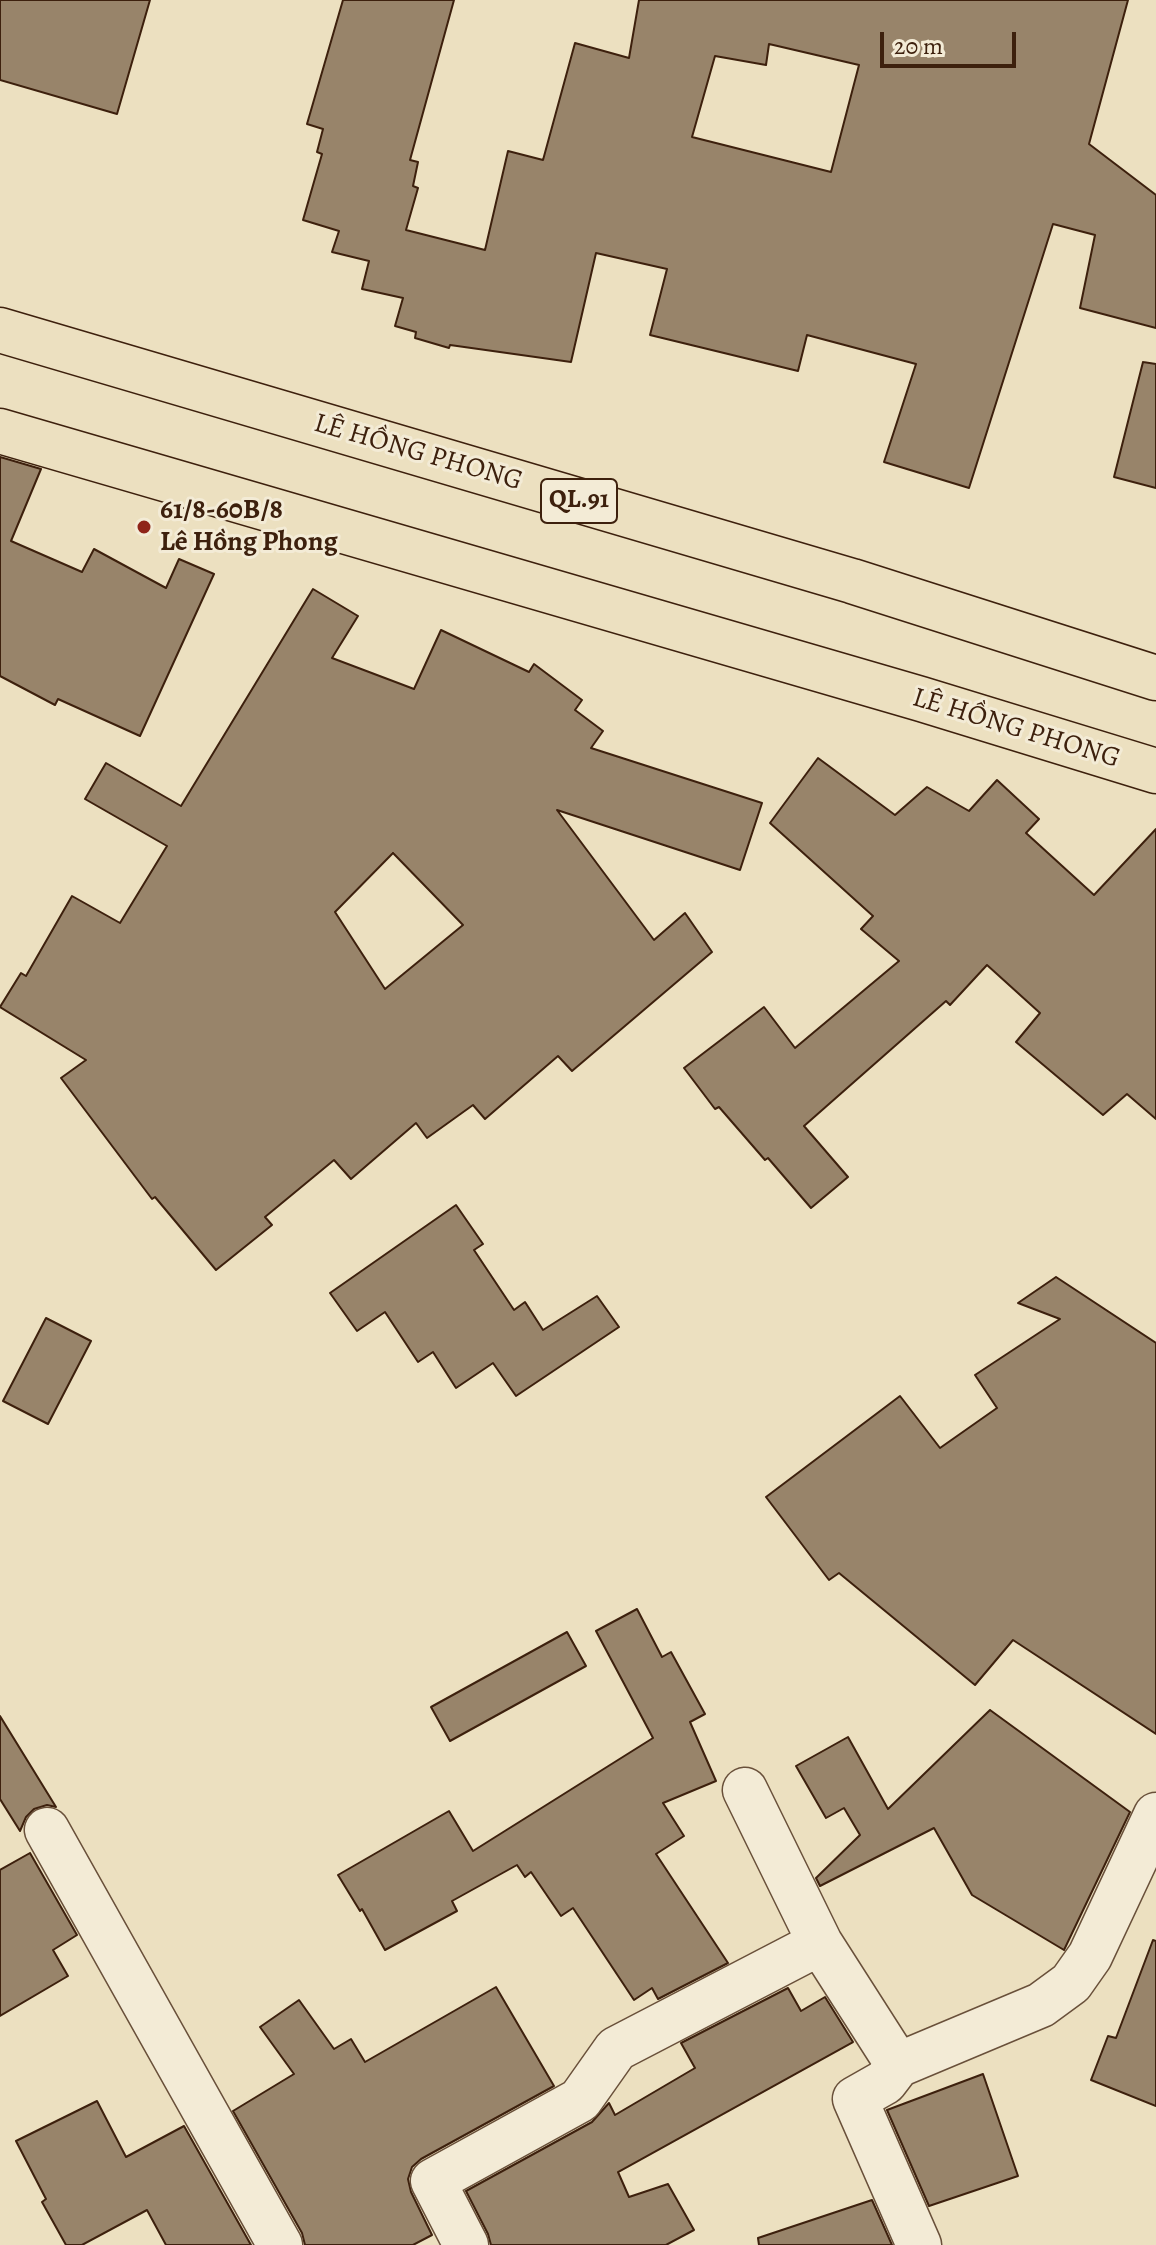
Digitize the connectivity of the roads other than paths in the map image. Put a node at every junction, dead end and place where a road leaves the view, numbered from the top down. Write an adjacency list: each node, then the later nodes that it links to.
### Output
1 (0, 330): 3 (highway, LÊ HỒNG PHONG / QL.91)
2 (0, 431): 4 (highway, LÊ HỒNG PHONG)
3 (1156, 678)
4 (1156, 771)
5 (745, 1790): 8 (lane)
6 (1156, 1815): 9 (lane)
7 (47, 1830): 10 (lane)
8 (820, 1943): 9 (lane); 11 (lane)
9 (898, 2065): 12 (lane)
10 (280, 2245)
11 (466, 2245)
12 (919, 2245)

